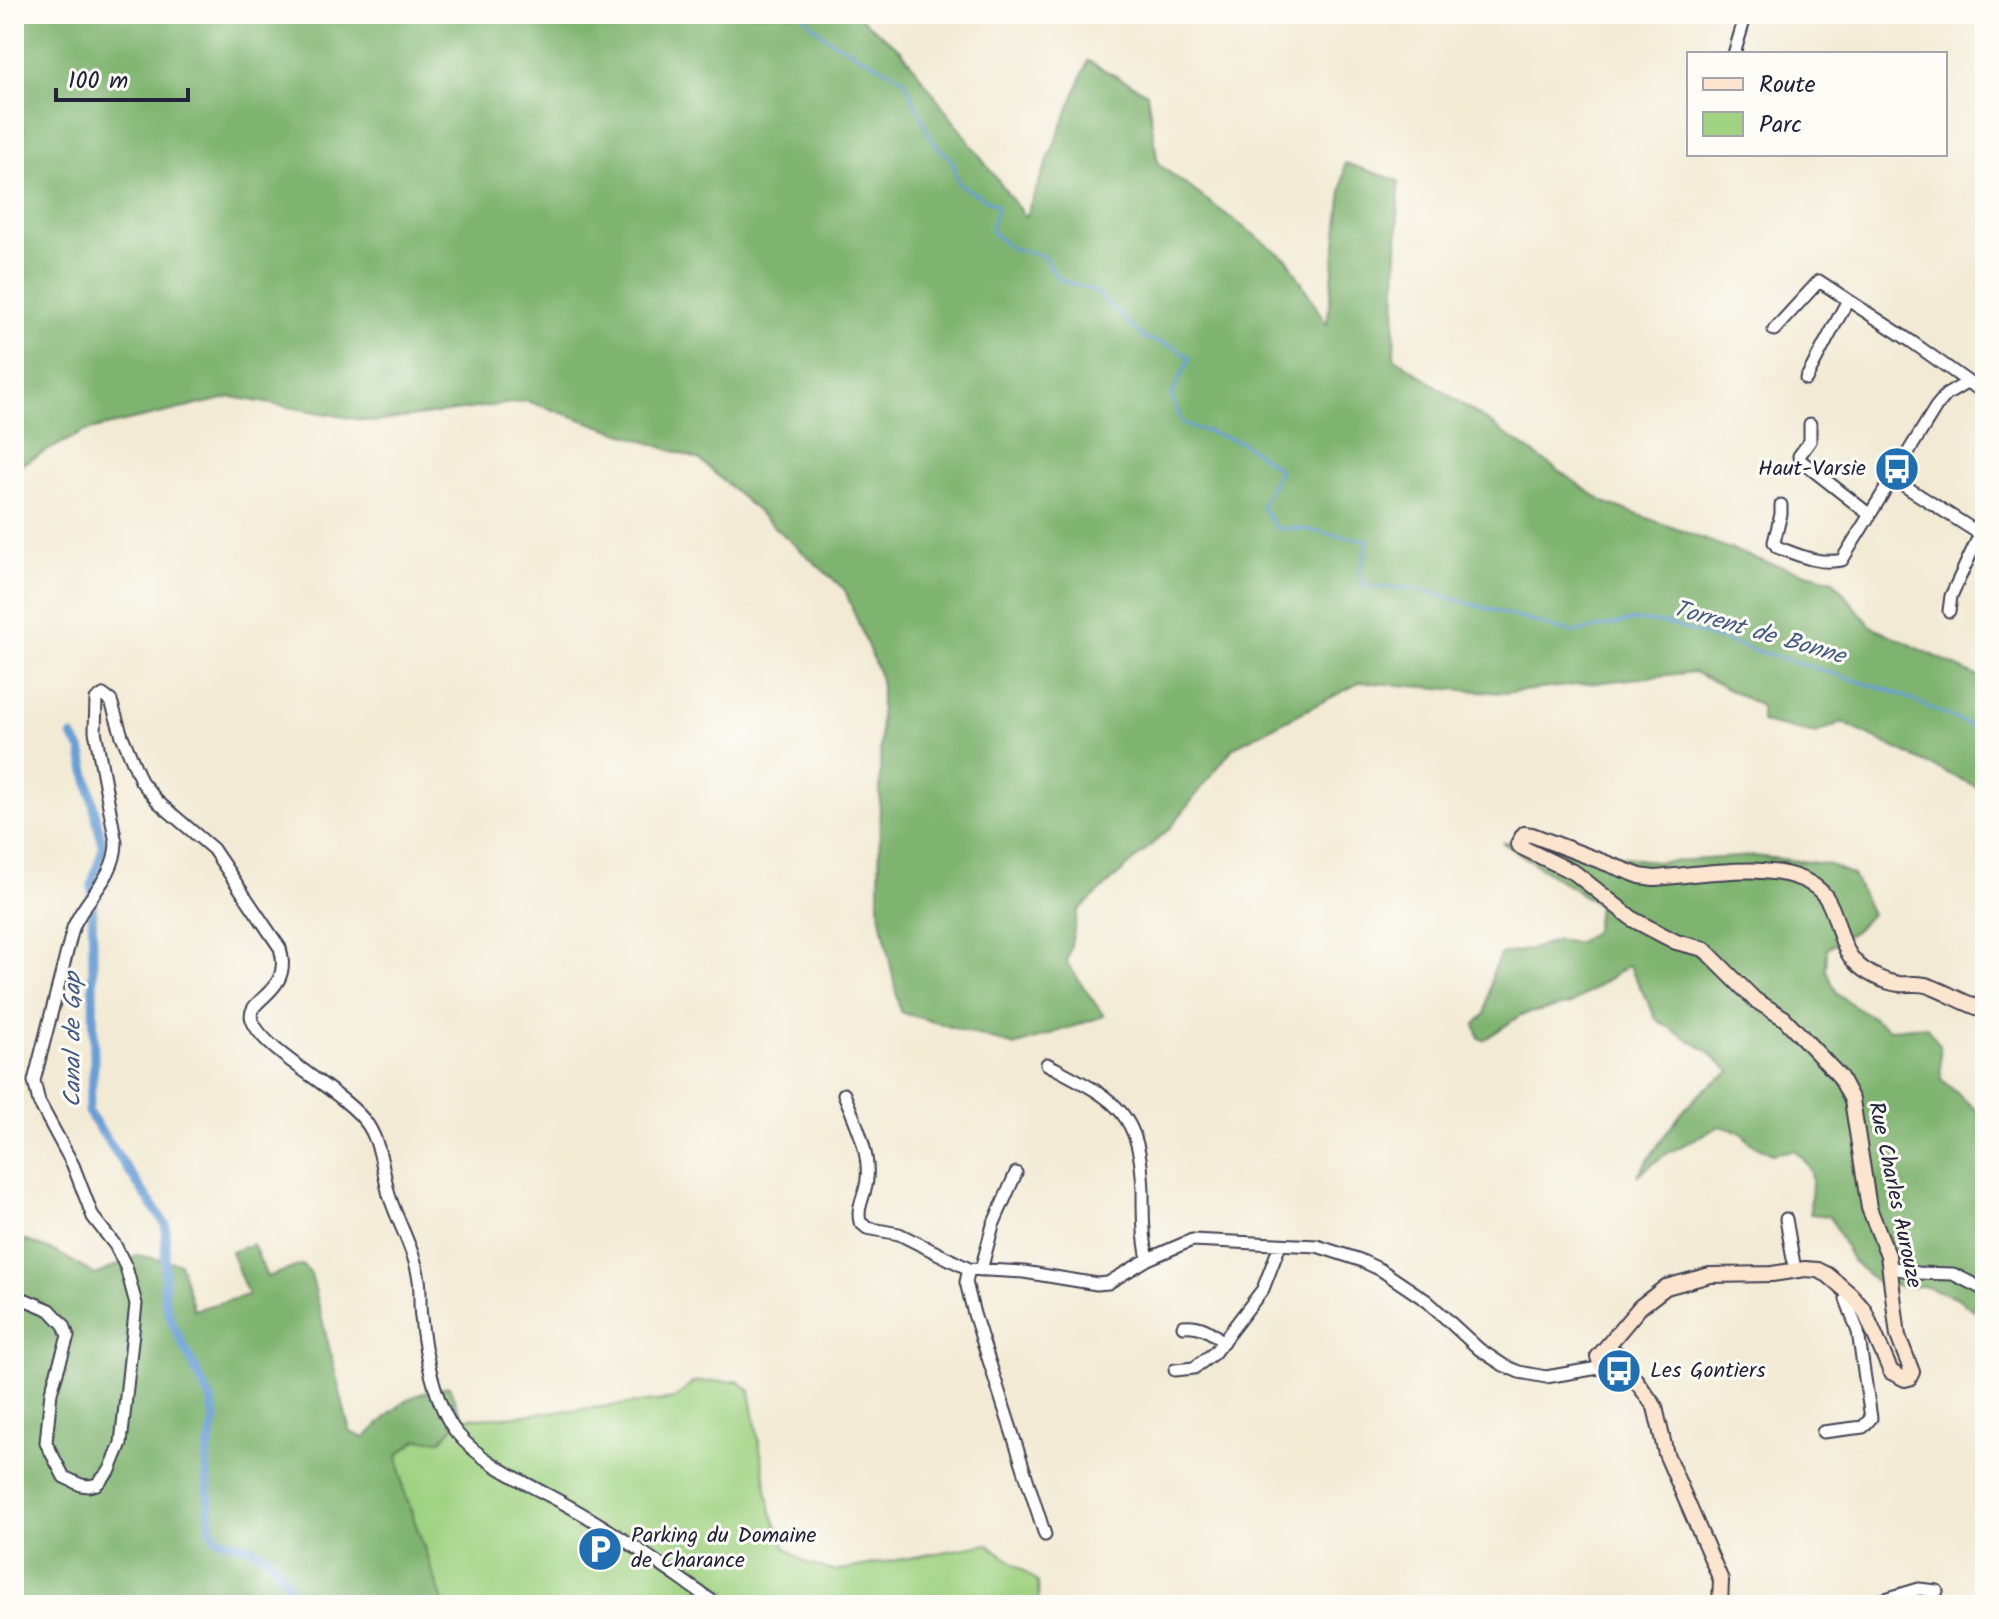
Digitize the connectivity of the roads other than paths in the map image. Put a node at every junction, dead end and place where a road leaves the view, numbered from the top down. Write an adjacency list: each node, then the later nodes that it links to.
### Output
1 (1746, 14): 2 (street)
2 (1735, 52)
3 (1848, 300): 4 (street); 5 (street); 6 (street)
4 (1774, 330)
5 (1806, 379)
6 (1968, 382): 7 (street); 9 (street)
7 (1985, 394)
8 (1810, 424): 11 (street)
9 (1892, 478): 11 (street); 12 (street)
10 (1781, 505): 11 (street)
11 (1870, 515)
12 (1983, 534): 13 (street)
13 (1949, 611)
14 (1985, 1010): 21 (street, Rue Charles Aurouze)
15 (1047, 1064): 20 (street)
16 (844, 1094): 22 (street)
17 (1016, 1173): 22 (street)
18 (1786, 1219): 23 (street)
19 (1280, 1245): 20 (street); 28 (street); 29 (street)
20 (1148, 1259): 22 (street)
21 (1889, 1267): 24 (street); 25 (street, Rue Charles Aurouze)
22 (975, 1269): 32 (street)
23 (1795, 1270): 25 (street, Rue Charles Aurouze); 29 (street, Rue Charles Aurouze)
24 (1985, 1290)
25 (1848, 1293): 31 (street)
26 (14, 1295): 34 (street)
27 (1183, 1326): 28 (street)
28 (1223, 1342): 30 (street)
29 (1609, 1359): 35 (street)
30 (1175, 1370)
31 (1823, 1432)
32 (1045, 1535)
33 (1937, 1591): 36 (street)
34 (718, 1605)
35 (1720, 1605)
36 (1865, 1605)

